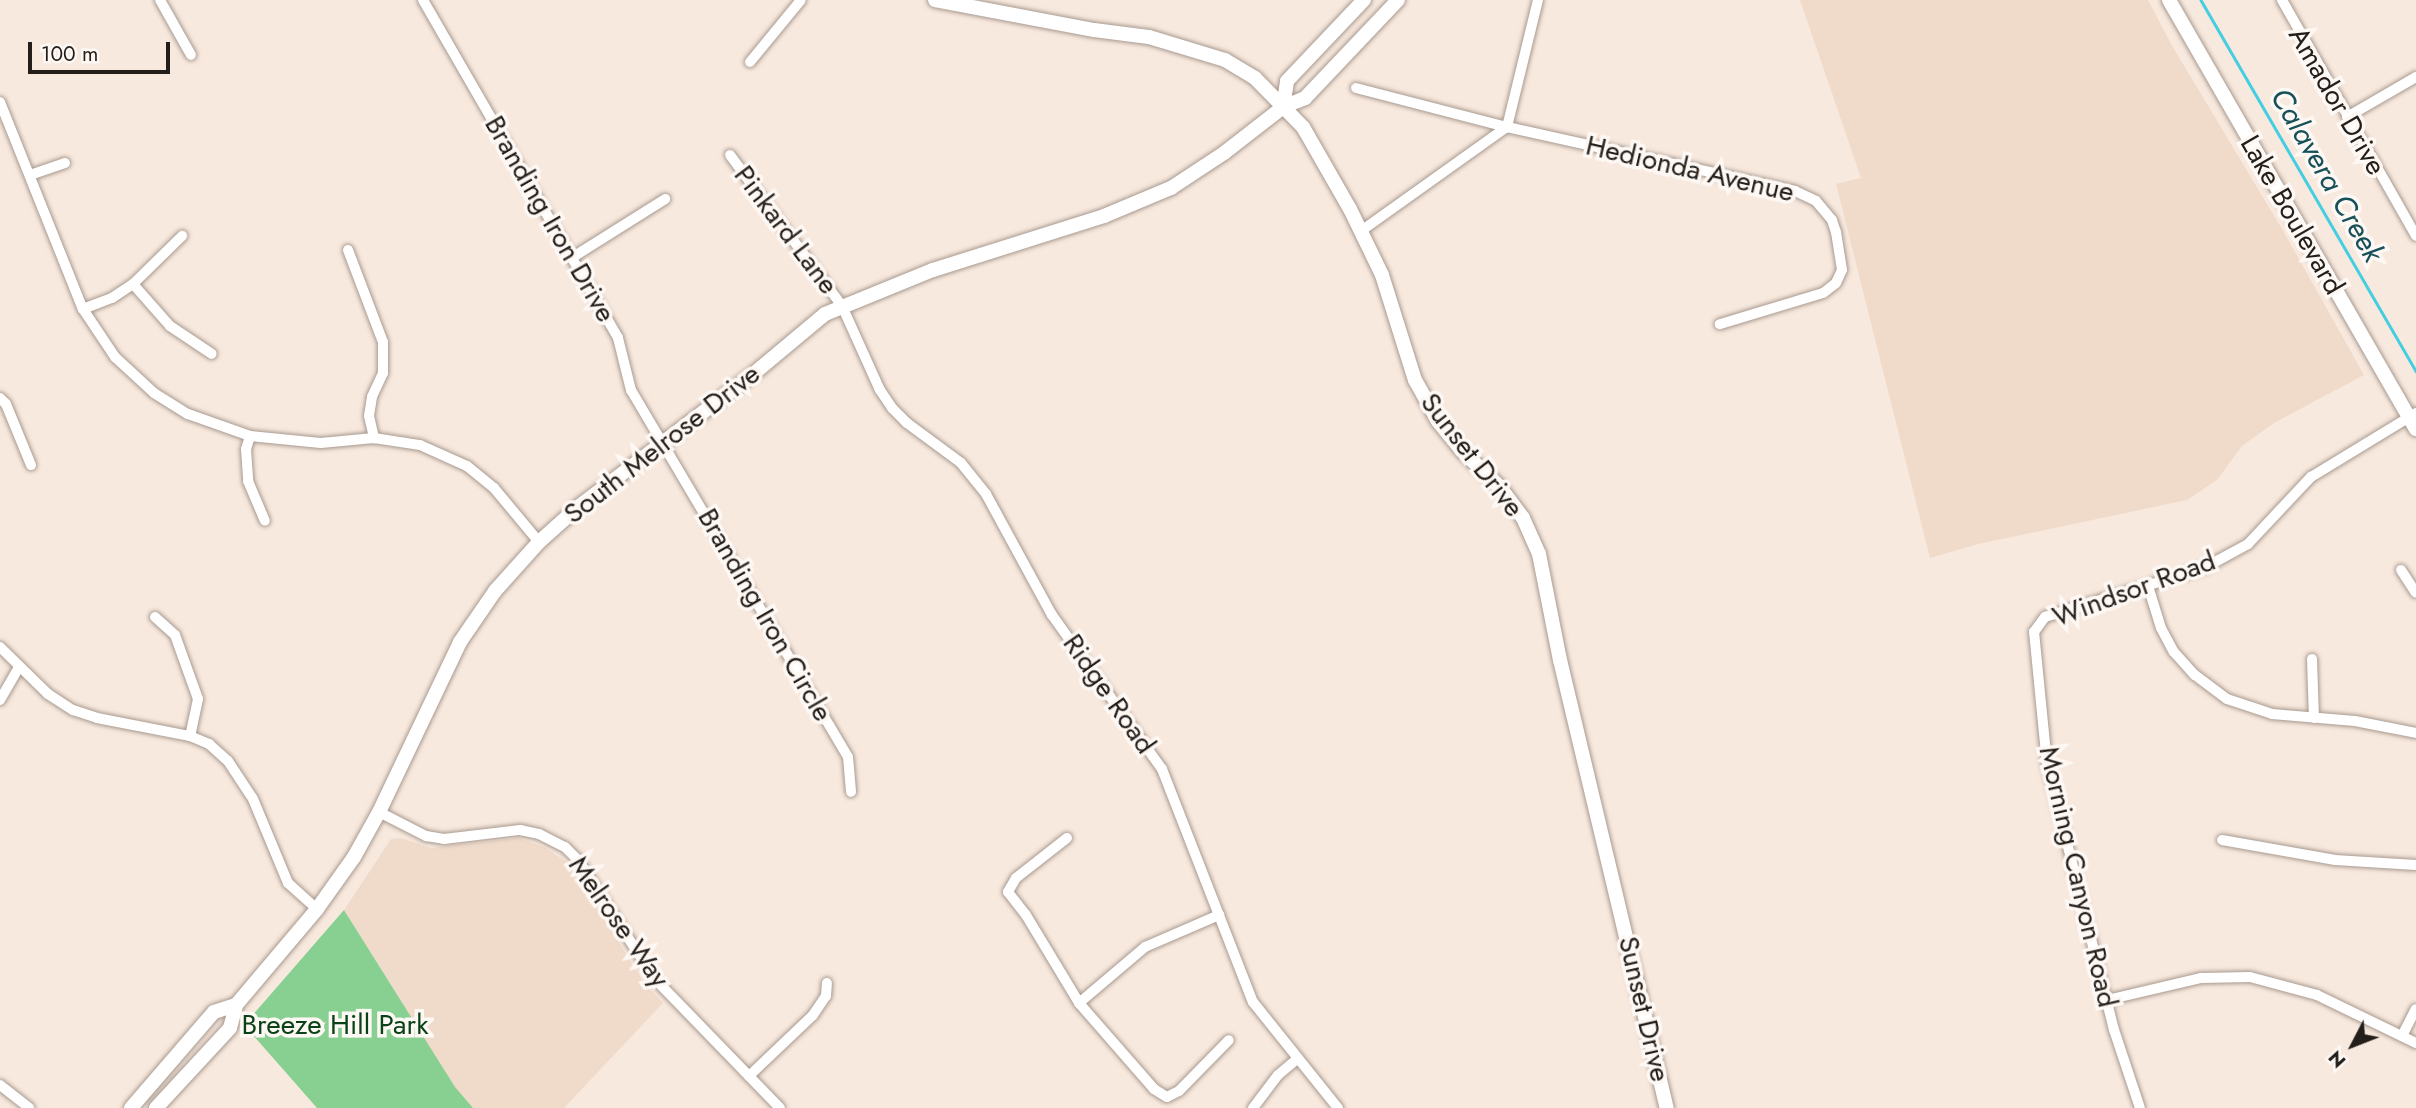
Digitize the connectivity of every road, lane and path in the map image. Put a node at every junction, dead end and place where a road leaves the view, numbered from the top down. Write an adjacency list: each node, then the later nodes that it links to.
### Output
1 (160, 0): 10 (street)
2 (423, 0): 26 (street, Branding Iron Drive)
3 (801, 0): 11 (street)
4 (935, 0): 15 (main road, Sunset Drive)
5 (1364, 0): 15 (main road)
6 (1398, 0): 15 (main road, South Melrose Drive)
7 (1538, 0): 17 (street)
8 (2169, 0): 33 (main road, Lake Boulevard)
9 (2282, 0): 16 (street, Amador Drive)
10 (191, 55)
11 (750, 62)
12 (2416, 77): 16 (street)
13 (1356, 88): 17 (street, Hedionda Avenue)
14 (0, 102): 20 (street)
15 (1283, 107): 22 (main road, Sunset Drive); 28 (main road, South Melrose Drive)
16 (2347, 117): 24 (street, Amador Drive)
17 (1507, 127): 22 (street); 30 (street, Hedionda Avenue)
18 (730, 155): 28 (street, Pinkard Lane)
19 (65, 163): 20 (street)
20 (30, 175): 29 (street)
21 (665, 199): 26 (street)
22 (1361, 231): 76 (main road, Sunset Drive)
23 (182, 236): 27 (street)
24 (2416, 236)
25 (348, 250): 35 (street)
26 (573, 257): 36 (street, Branding Iron Drive)
27 (133, 284): 29 (street); 31 (street)
28 (842, 306): 36 (main road, South Melrose Drive); 58 (street, Ridge Road)
29 (83, 309): 34 (street)
30 (1720, 324)
31 (212, 354)
32 (0, 398): 37 (street)
33 (2414, 420): 41 (street, Windsor Road)
34 (250, 436): 35 (street); 38 (street)
35 (374, 438): 39 (street)
36 (664, 443): 39 (main road, South Melrose Drive); 52 (street, Branding Iron Circle)
37 (32, 465)
38 (265, 521)
39 (539, 542): 53 (main road, South Melrose Drive)
40 (2401, 570): 42 (street)
41 (2148, 586): 44 (street, Windsor Road); 49 (street)
42 (2416, 593)
43 (155, 617): 51 (street)
44 (2034, 642): 60 (street, Morning Canyon Road)
45 (0, 647): 47 (street)
46 (2312, 659): 49 (street)
47 (20, 666): 48 (street); 51 (street)
48 (0, 700)
49 (2314, 718): 50 (street)
50 (2416, 733)
51 (190, 736): 57 (street)
52 (851, 792)
53 (379, 812): 57 (main road, South Melrose Drive); 68 (street, Melrose Way)
54 (1067, 838): 61 (street)
55 (2222, 840): 56 (street)
56 (2416, 865)
57 (317, 909): 62 (main road, South Melrose Drive)
58 (1219, 915): 61 (street); 67 (street, Ridge Road)
59 (827, 983): 68 (street)
60 (2107, 1000): 64 (street); 77 (street, Morning Canyon Road)
61 (1079, 1003): 65 (street)
62 (236, 1005): 72 (main road, South Melrose Drive); 73 (main road, South Melrose Drive)
63 (2416, 1009): 64 (street)
64 (2402, 1036): 66 (street)
65 (1229, 1040)
66 (2416, 1043)
67 (1296, 1060): 74 (street); 75 (street, Ridge Road)
68 (750, 1076): 70 (street, Melrose Way)
69 (0, 1085): 71 (street)
70 (776, 1107)
71 (29, 1108)
72 (131, 1108)
73 (156, 1108)
74 (1252, 1108)
75 (1338, 1108)
76 (1667, 1108)
77 (2140, 1108)

